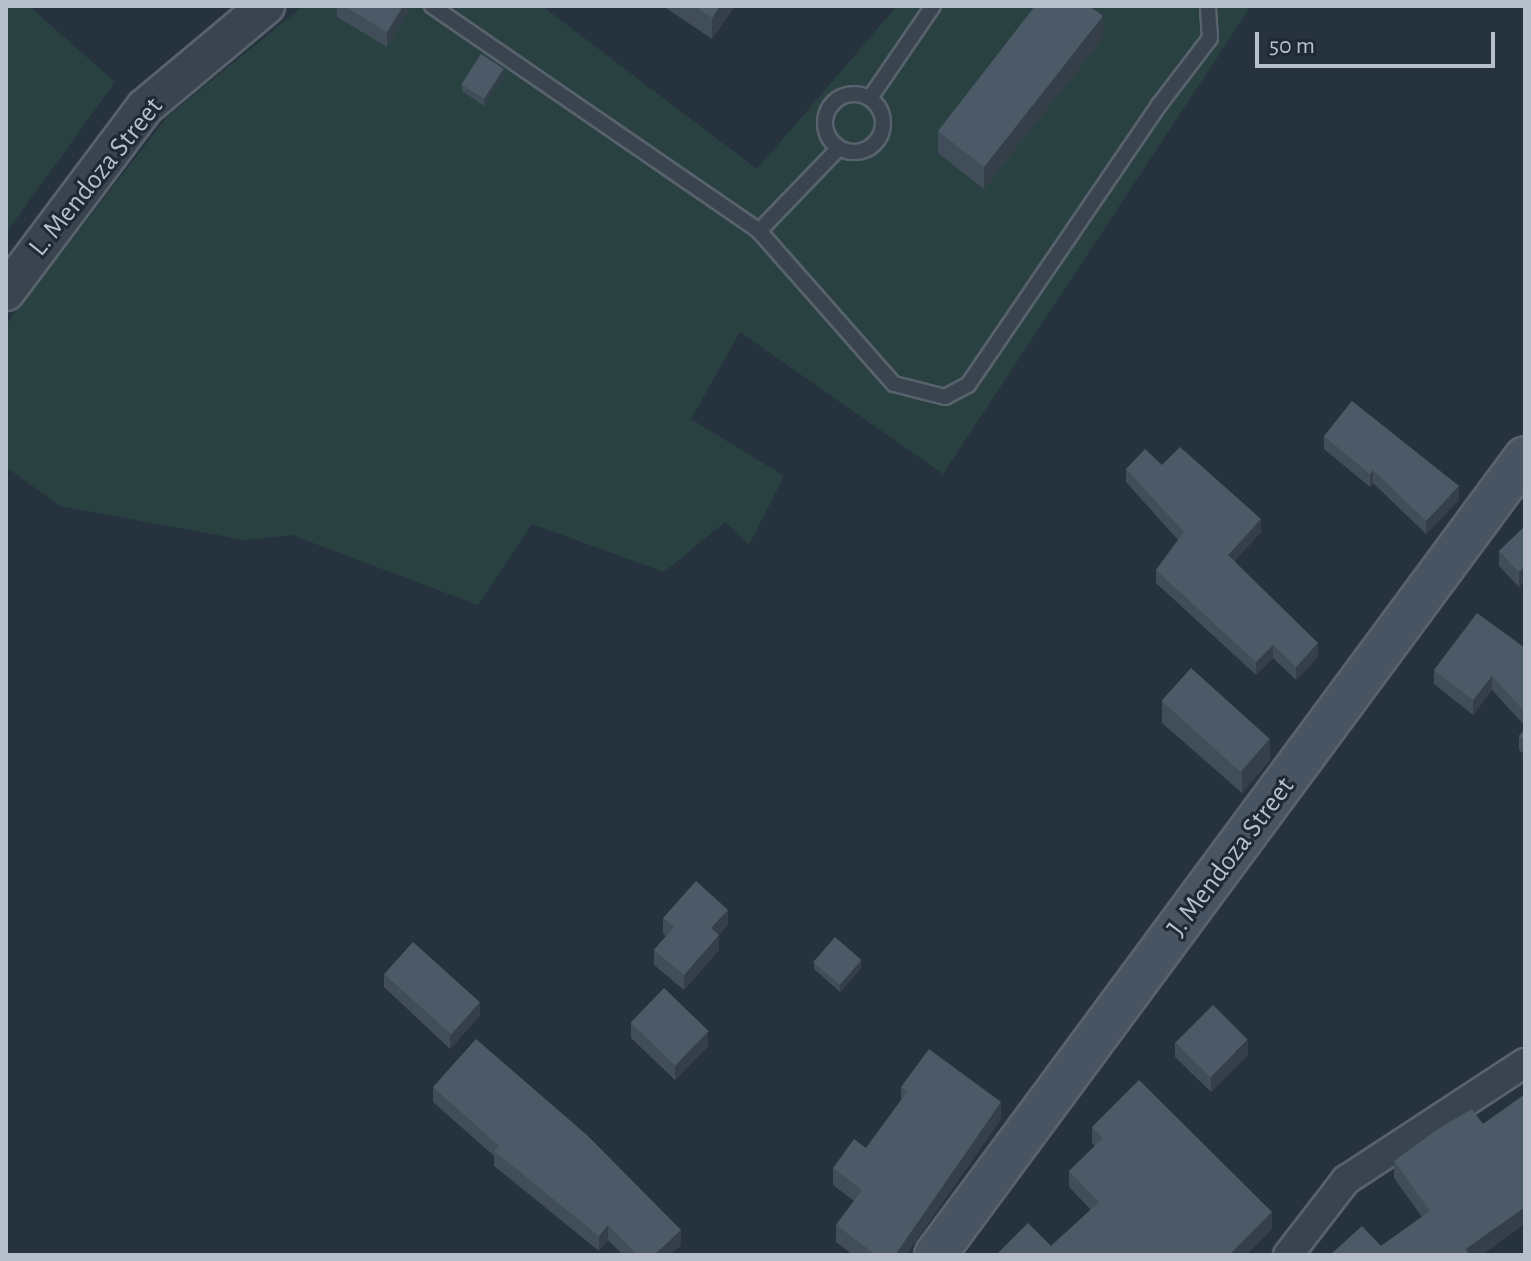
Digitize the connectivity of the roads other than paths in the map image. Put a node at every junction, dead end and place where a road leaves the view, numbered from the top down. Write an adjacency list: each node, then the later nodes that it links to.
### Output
1 (266, 6): 8 (street, L. Mendoza Street)
2 (432, 6): 7 (lane)
3 (933, 6): 5 (lane)
4 (1208, 6): 7 (lane)
5 (870, 98): 6 (lane); 6 (lane)
6 (838, 149): 7 (lane)
7 (759, 231)
8 (6, 292)
9 (1525, 457): 11 (main road, J. Mendoza Street)
10 (1525, 1063): 12 (street)
11 (935, 1255)
12 (1288, 1255)

